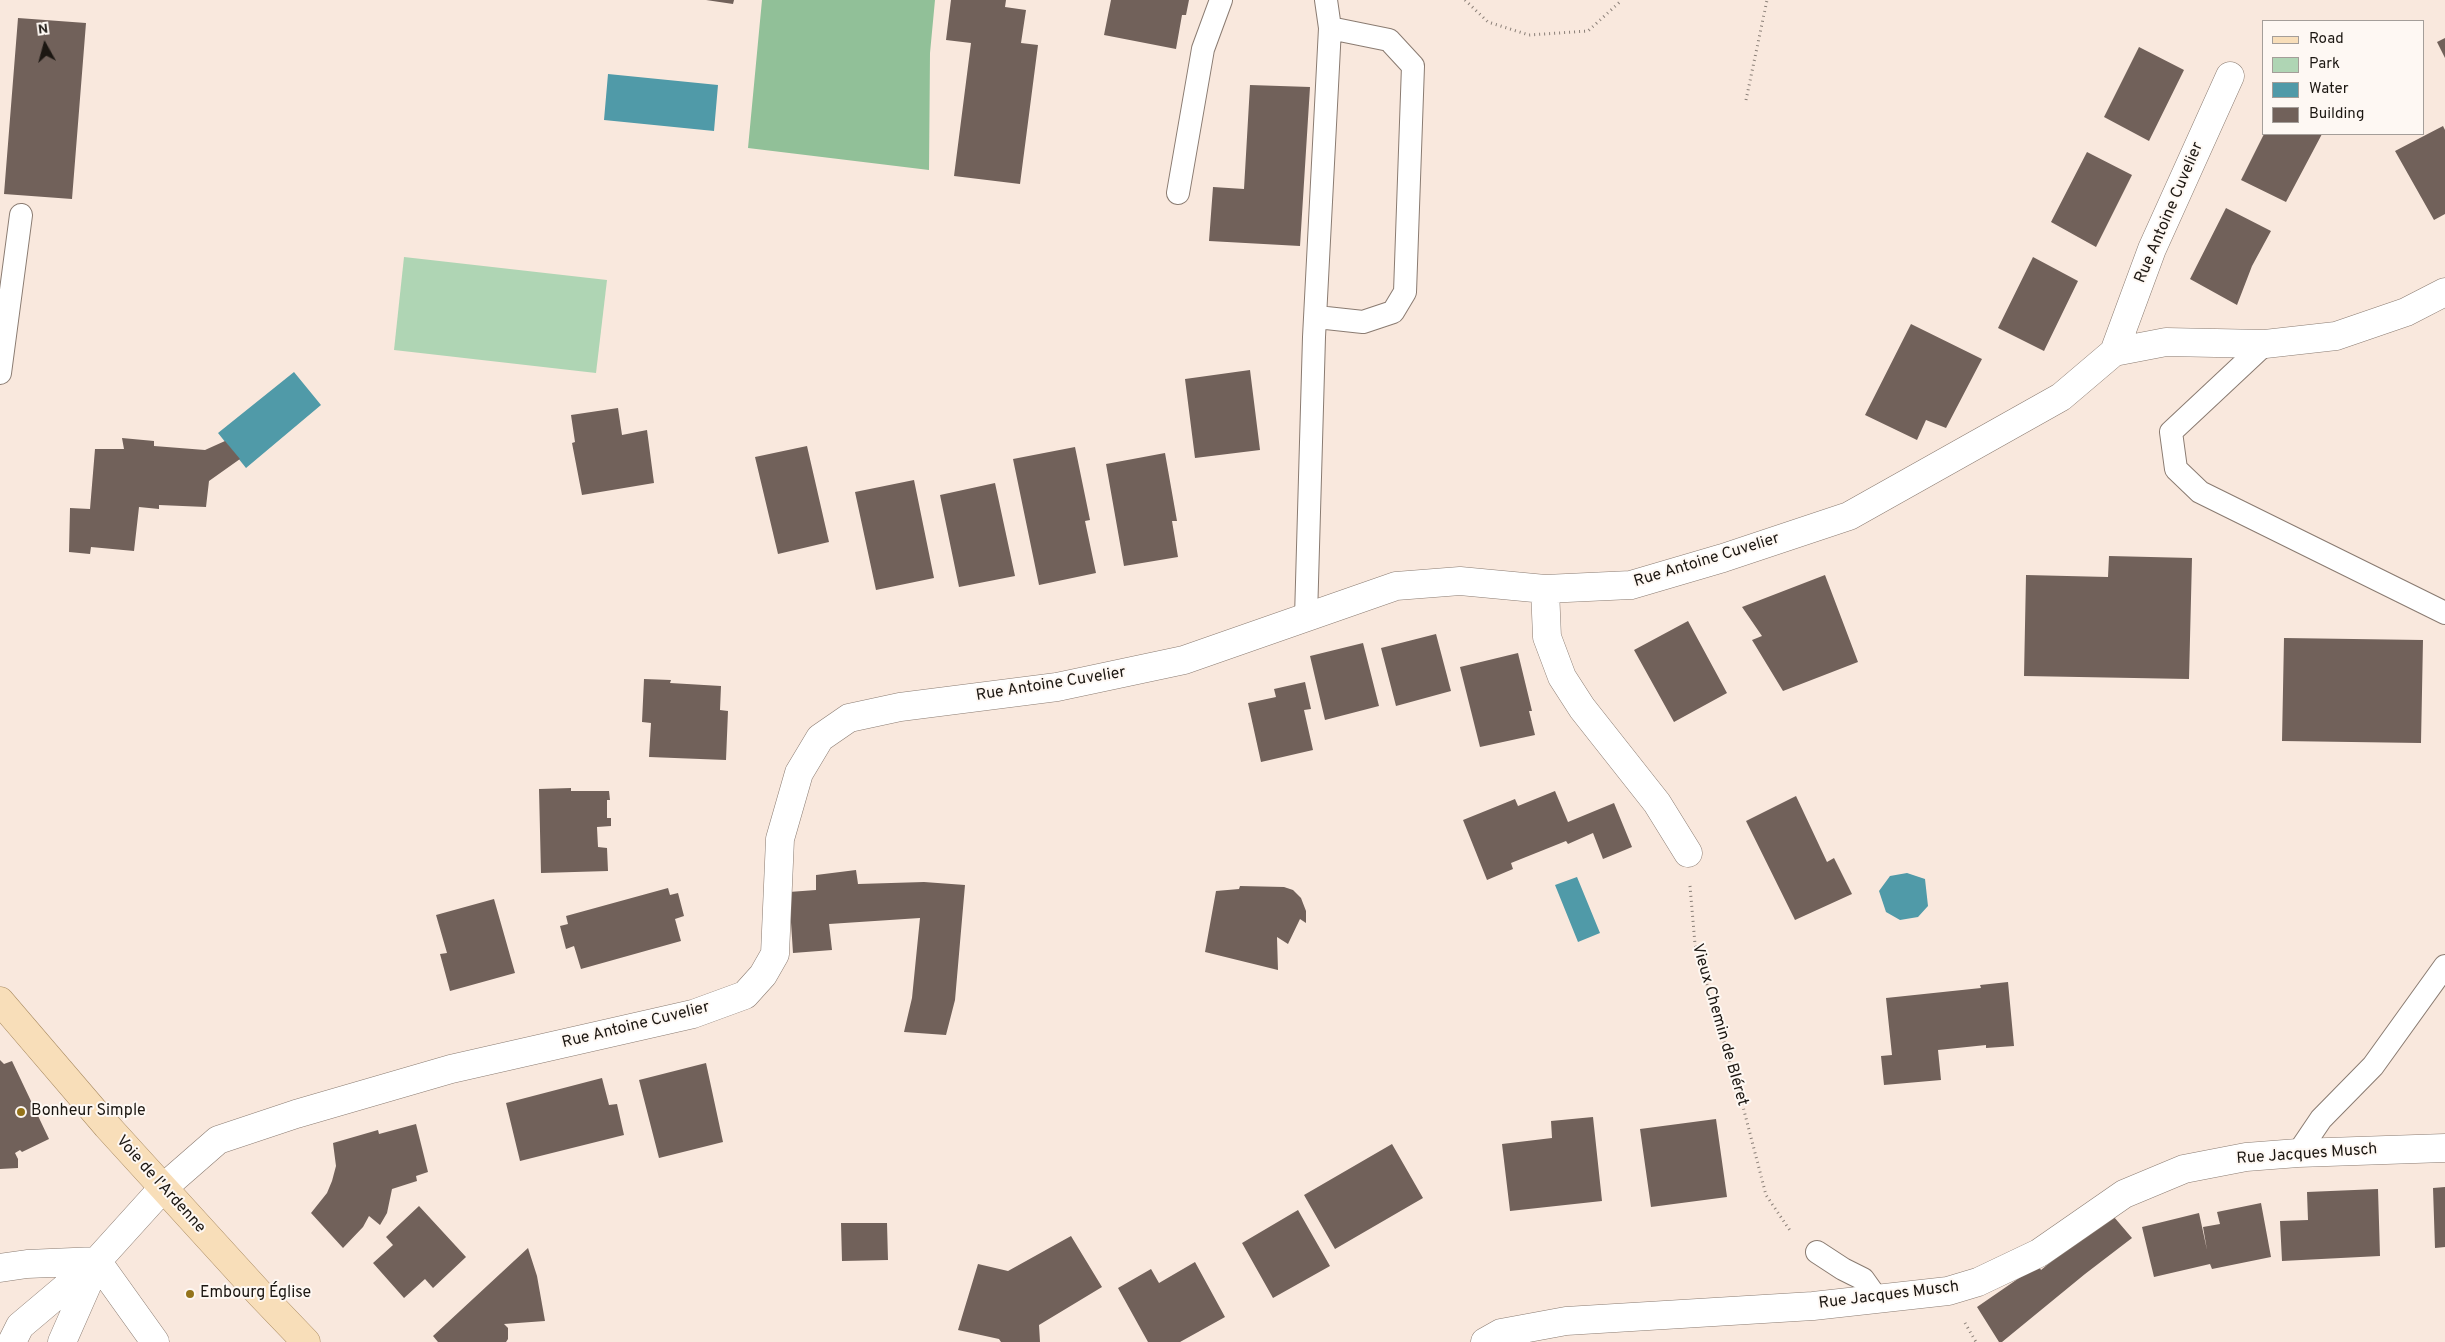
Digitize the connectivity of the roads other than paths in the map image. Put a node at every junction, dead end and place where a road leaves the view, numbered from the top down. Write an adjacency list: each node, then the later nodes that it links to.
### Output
1 (1221, 0): 5 (lane)
2 (1326, 0): 3 (lane)
3 (1330, 28): 8 (lane); 8 (lane)
4 (2230, 76): 10 (street, Rue Antoine Cuvelier)
5 (1178, 193)
6 (21, 215): 11 (lane)
7 (2445, 292): 9 (street, Rue Antoine Cuvelier)
8 (1317, 318): 14 (lane)
9 (2265, 344): 10 (street, Rue Antoine Cuvelier); 13 (lane)
10 (2114, 352): 12 (street, Rue Antoine Cuvelier)
11 (0, 373)
12 (1545, 589): 14 (street, Rue Antoine Cuvelier); 15 (street)
13 (2445, 613)
14 (1306, 617): 20 (street, Rue Antoine Cuvelier)
15 (1688, 853)
16 (2445, 966): 19 (lane)
17 (0, 1000): 20 (main road, Voie de l'Ardenne)
18 (2445, 1148): 19 (street, Rue Jacques Musch)
19 (2298, 1153): 24 (street, Rue Jacques Musch)
20 (163, 1188): 22 (street, Rue Antoine Cuvelier); 28 (main road, Voie de l'Ardenne)
21 (1817, 1252): 24 (lane)
22 (97, 1261): 23 (street); 25 (street); 26 (street); 27 (street)
23 (0, 1268)
24 (1878, 1300): 29 (street, Rue Jacques Musch)
25 (12, 1342)
26 (62, 1342)
27 (155, 1342)
28 (306, 1342)
29 (1485, 1342)

